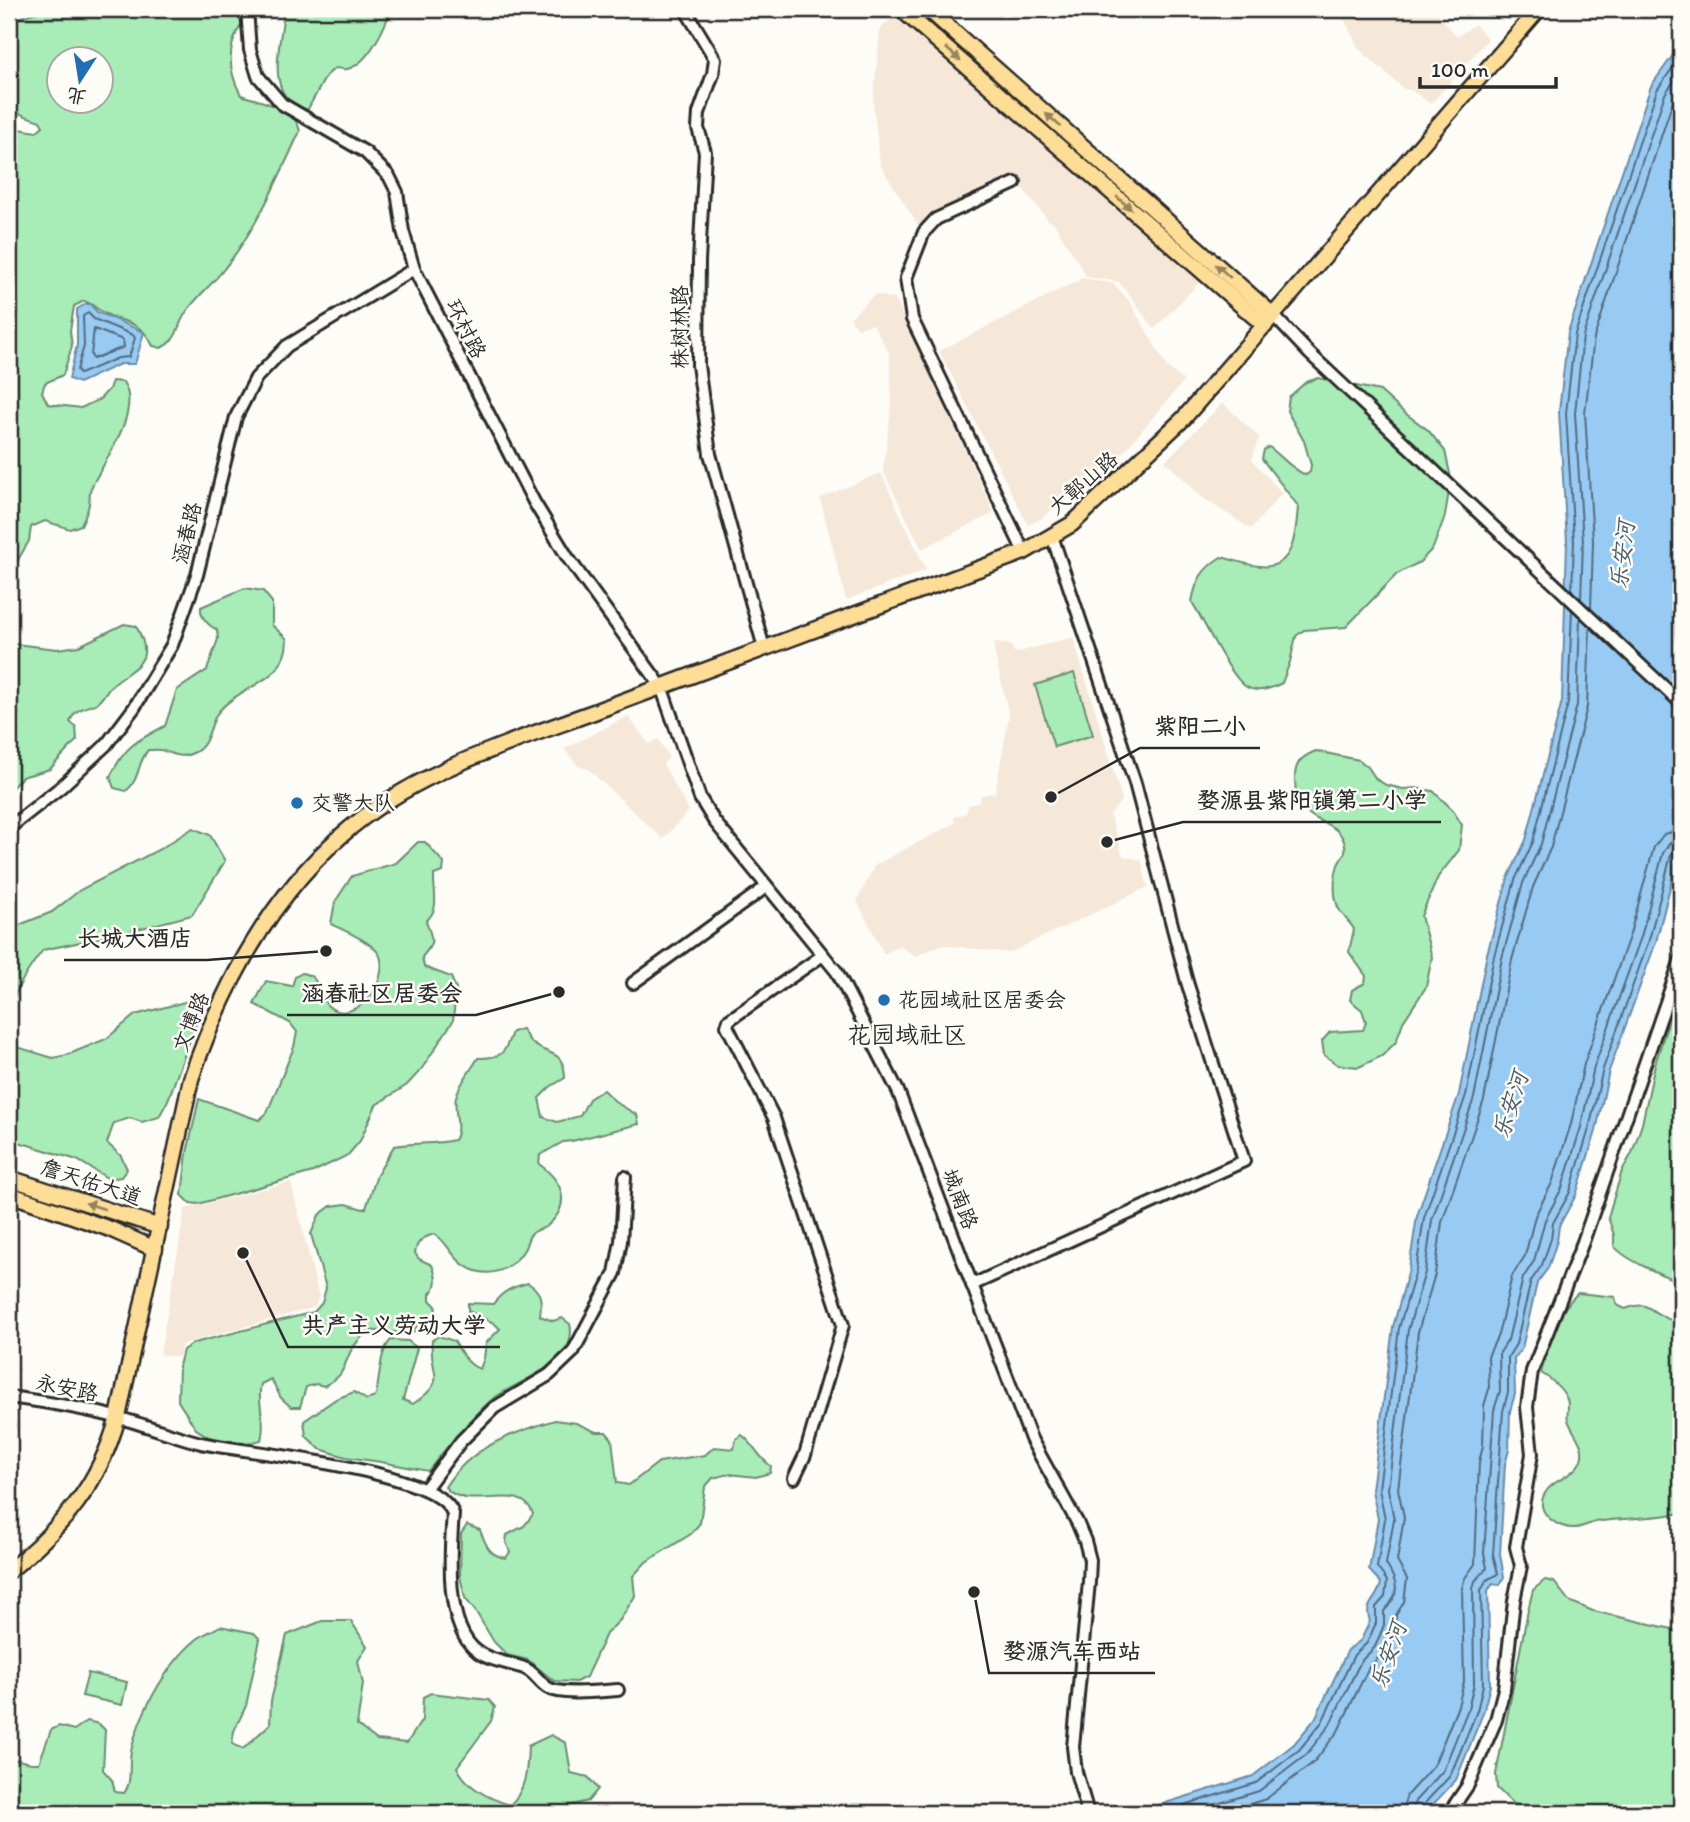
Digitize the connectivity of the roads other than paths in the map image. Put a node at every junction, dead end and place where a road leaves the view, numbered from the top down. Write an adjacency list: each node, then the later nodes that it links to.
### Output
1 (247, 9): 7 (street, 环村路)
2 (685, 9): 11 (street, 株树林路)
3 (901, 9): 8 (main road, one-way to 8)
4 (928, 9): 8 (main road, one-way to 4)
5 (1539, 9): 8 (main road, 大鄣山路)
6 (1015, 183): 10 (street)
7 (414, 269): 12 (street, 环村路); 14 (street, 涵春路)
8 (1269, 321): 9 (main road, 大鄣山路); 13 (street)
9 (1052, 536): 10 (main road, 大鄣山路); 24 (street)
10 (1024, 552): 11 (main road, 大鄣山路)
11 (764, 648): 12 (main road, 大鄣山路)
12 (661, 686): 15 (street, 城南路); 22 (main road, 文博路)
13 (1681, 703)
14 (9, 828)
15 (766, 887): 16 (street, 城南路); 18 (street)
16 (823, 955): 24 (street, 城南路); 27 (street)
17 (1681, 959): 32 (street)
18 (633, 983)
19 (625, 1177): 28 (street)
20 (9, 1178): 22 (main road, 詹天佑大道, one-way to 20)
21 (9, 1194): 23 (main road, 詹天佑大道)
22 (160, 1227): 23 (main road, 文博路)
23 (155, 1249): 26 (main road, 文博路)
24 (972, 1284): 31 (street, 城南路)
25 (9, 1397): 26 (street, 永安路)
26 (118, 1417): 28 (street, 永安路); 29 (main road, 文博路)
27 (794, 1478)
28 (425, 1489): 30 (street)
29 (9, 1570)
30 (618, 1690)
31 (1088, 1813)
32 (1449, 1813)

